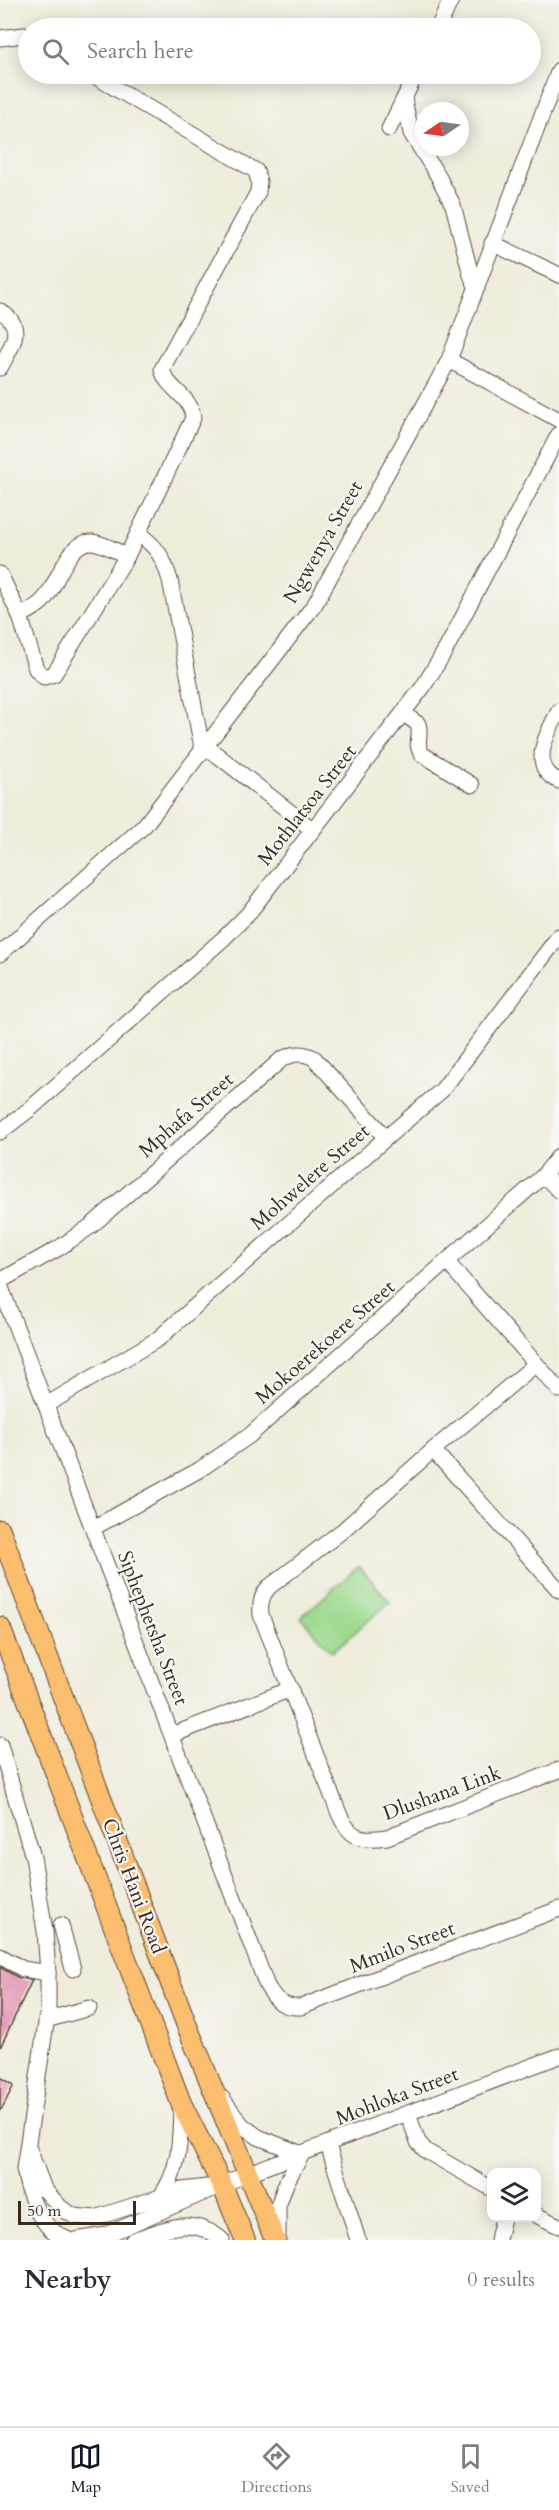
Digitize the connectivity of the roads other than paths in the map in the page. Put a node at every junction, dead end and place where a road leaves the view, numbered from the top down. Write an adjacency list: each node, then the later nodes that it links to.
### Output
1 (451, 0): 2 (street)
2 (443, 18)
3 (18, 35): 4 (street)
4 (0, 38)
5 (559, 70): 10 (street, Ngwenya Street)
6 (108, 84): 18 (street)
7 (411, 84): 8 (street)
8 (404, 99): 9 (street); 12 (street)
9 (389, 129)
10 (492, 243): 11 (street); 12 (street, Ngwenya Street)
11 (559, 275)
12 (477, 288): 14 (street, Ngwenya Street)
13 (0, 311): 15 (street)
14 (448, 360): 16 (street); 24 (street, Ngwenya Street)
15 (0, 369)
16 (559, 420)
17 (559, 434): 23 (street, Mothlatsoa Street)
18 (138, 533): 19 (street); 24 (street)
19 (127, 556): 21 (street); 21 (street)
20 (0, 574): 21 (street)
21 (20, 616)
22 (559, 711): 25 (street)
23 (404, 714): 26 (street); 27 (street, Mothlatsoa Street)
24 (205, 750): 27 (street); 29 (street, Ngwenya Street)
25 (559, 782)
26 (472, 785)
27 (314, 830): 30 (street, Mothlatsoa Street)
28 (559, 936): 31 (street, Mohwelere Street)
29 (0, 954)
30 (0, 1132)
31 (386, 1138): 36 (street, Mphafa Street); 39 (street, Mohwelere Street)
32 (559, 1156): 33 (street, Mokoerekoere Street)
33 (544, 1175): 34 (street); 35 (street, Mokoerekoere Street)
34 (559, 1191)
35 (447, 1262): 37 (street); 41 (street, Mokoerekoere Street)
36 (0, 1283): 39 (street, Siphephetsha Street)
37 (536, 1364): 38 (street); 40 (street, Dlushana Link)
38 (559, 1390)
39 (46, 1405): 41 (street, Siphephetsha Street)
40 (433, 1450): 43 (street); 45 (street, Dlushana Link)
41 (93, 1528): 46 (street, Siphephetsha Street)
42 (0, 1530): 58 (main road, Chris Hani Road)
43 (559, 1590)
44 (0, 1627): 59 (main road, Chris Hani Road)
45 (291, 1689): 46 (street); 48 (street, Dlushana Link)
46 (172, 1735): 54 (street, Siphephetsha Street)
47 (0, 1745): 53 (street)
48 (559, 1770)
49 (559, 1909): 54 (street, Mmilo Street)
50 (61, 1925): 52 (street)
51 (0, 1956): 53 (street)
52 (73, 1969)
53 (48, 1973): 56 (street)
54 (267, 1986)
55 (89, 2008): 56 (street)
56 (46, 2020): 61 (street)
57 (559, 2056): 60 (street, Mohloka Street)
58 (210, 2083): 63 (street); 64 (main road, Chris Hani Road)
59 (181, 2103): 65 (main road, Chris Hani Road); 67 (street)
60 (408, 2114): 62 (street, Mohloka Street); 66 (street)
61 (26, 2142): 68 (street); 72 (street)
62 (328, 2145): 63 (street, Mohloka Street); 78 (street)
63 (302, 2154): 64 (street, Mohloka Street); 77 (street)
64 (249, 2173): 65 (street, Mohloka Street); 77 (main road, Chris Hani Road)
65 (222, 2185): 67 (street); 73 (street, Mohloka Street); 76 (main road, Chris Hani Road)
66 (487, 2186)
67 (161, 2196): 68 (street)
68 (74, 2216): 72 (street)
69 (541, 2217): 71 (street)
70 (502, 2222): 79 (street)
71 (559, 2226)
72 (60, 2239)
73 (76, 2240)
74 (133, 2240): 75 (street)
75 (222, 2240)
76 (245, 2240)
77 (277, 2240)
78 (358, 2240)
79 (498, 2240)

